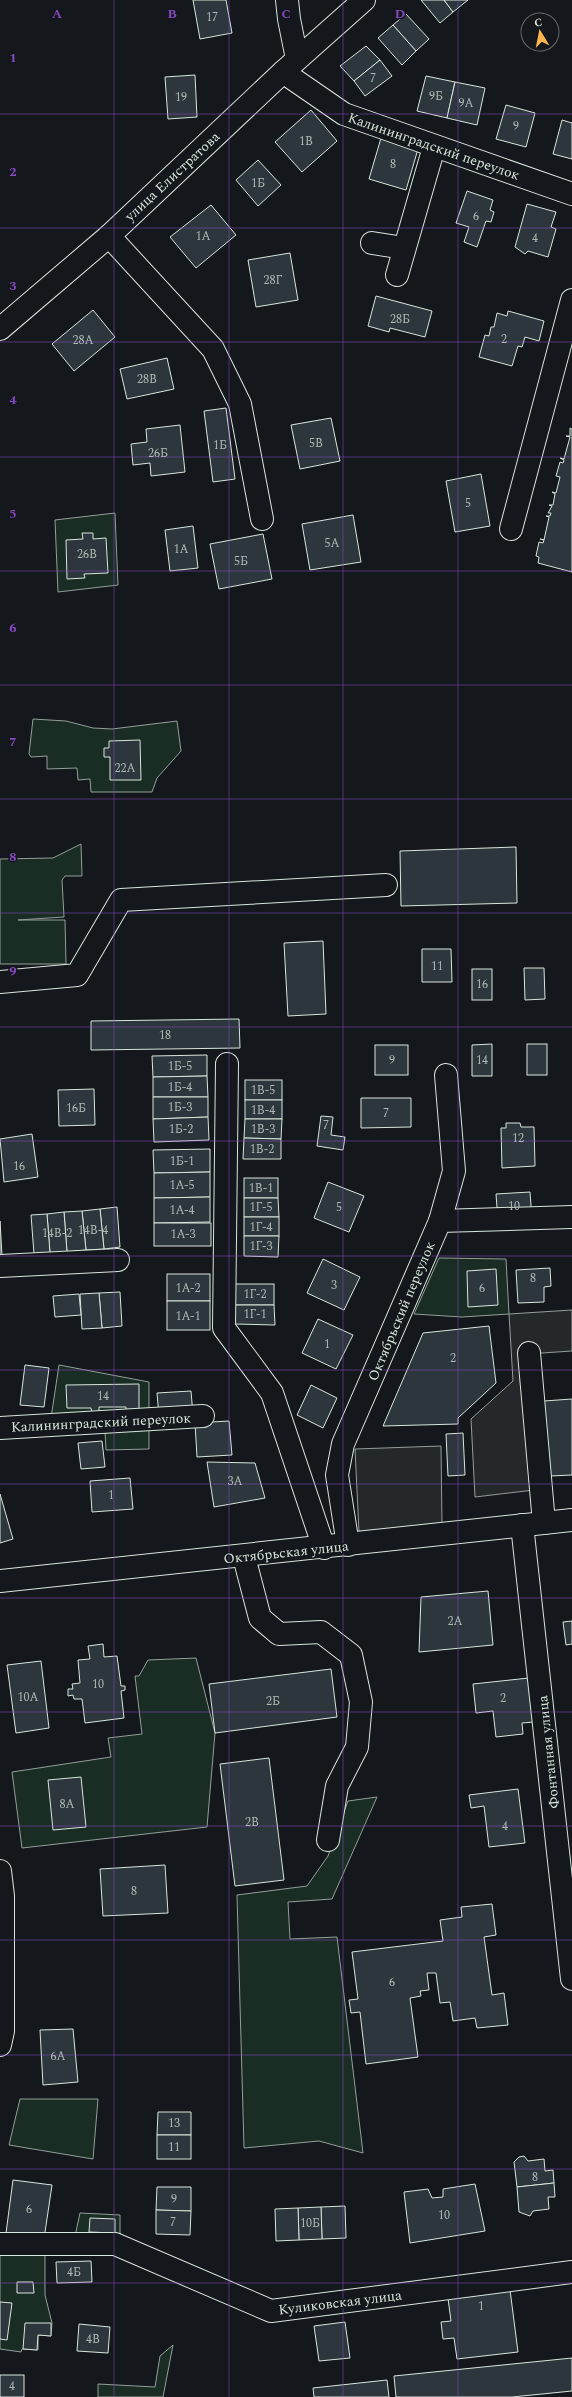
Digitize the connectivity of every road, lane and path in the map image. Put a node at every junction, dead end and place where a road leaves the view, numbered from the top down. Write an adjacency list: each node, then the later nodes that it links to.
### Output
1 (287, 0): 3 (street)
2 (364, 0): 3 (street, улица Елистратова)
3 (290, 66): 4 (street, Калининградский переулок); 6 (street, улица Елистратова)
4 (434, 147): 5 (street, Калининградский переулок); 8 (street)
5 (572, 194)
6 (109, 236): 11 (street, улица Елистратова); 12 (street)
7 (372, 243): 8 (street)
8 (404, 248): 9 (street)
9 (397, 275)
10 (572, 300): 13 (street)
11 (0, 330)
12 (262, 519)
13 (511, 530)
14 (386, 885): 15 (street)
15 (0, 982)
16 (227, 1064): 29 (street)
17 (446, 1075): 19 (street, Октябрьский переулок)
18 (572, 1217): 19 (street)
19 (440, 1221): 28 (street, Октябрьский переулок)
20 (118, 1260): 21 (street)
21 (0, 1266)
22 (529, 1353): 26 (street)
23 (203, 1416): 24 (street, Калининградский переулок)
24 (0, 1428)
25 (572, 1520): 26 (street, Октябрьская улица)
26 (544, 1523): 27 (street, Октябрьская улица)
27 (522, 1525): 28 (street, Октябрьская улица); 34 (street, Фонтанная улица)
28 (348, 1545): 29 (street, Октябрьская улица)
29 (324, 1548): 30 (street, Октябрьская улица)
30 (244, 1557): 31 (street, Октябрьская улица); 32 (street)
31 (0, 1581)
32 (328, 1840)
33 (0, 1871): 35 (street)
34 (572, 1979)
35 (0, 2045)
36 (0, 2244): 37 (street, Куликовская улица)
37 (572, 2272)

